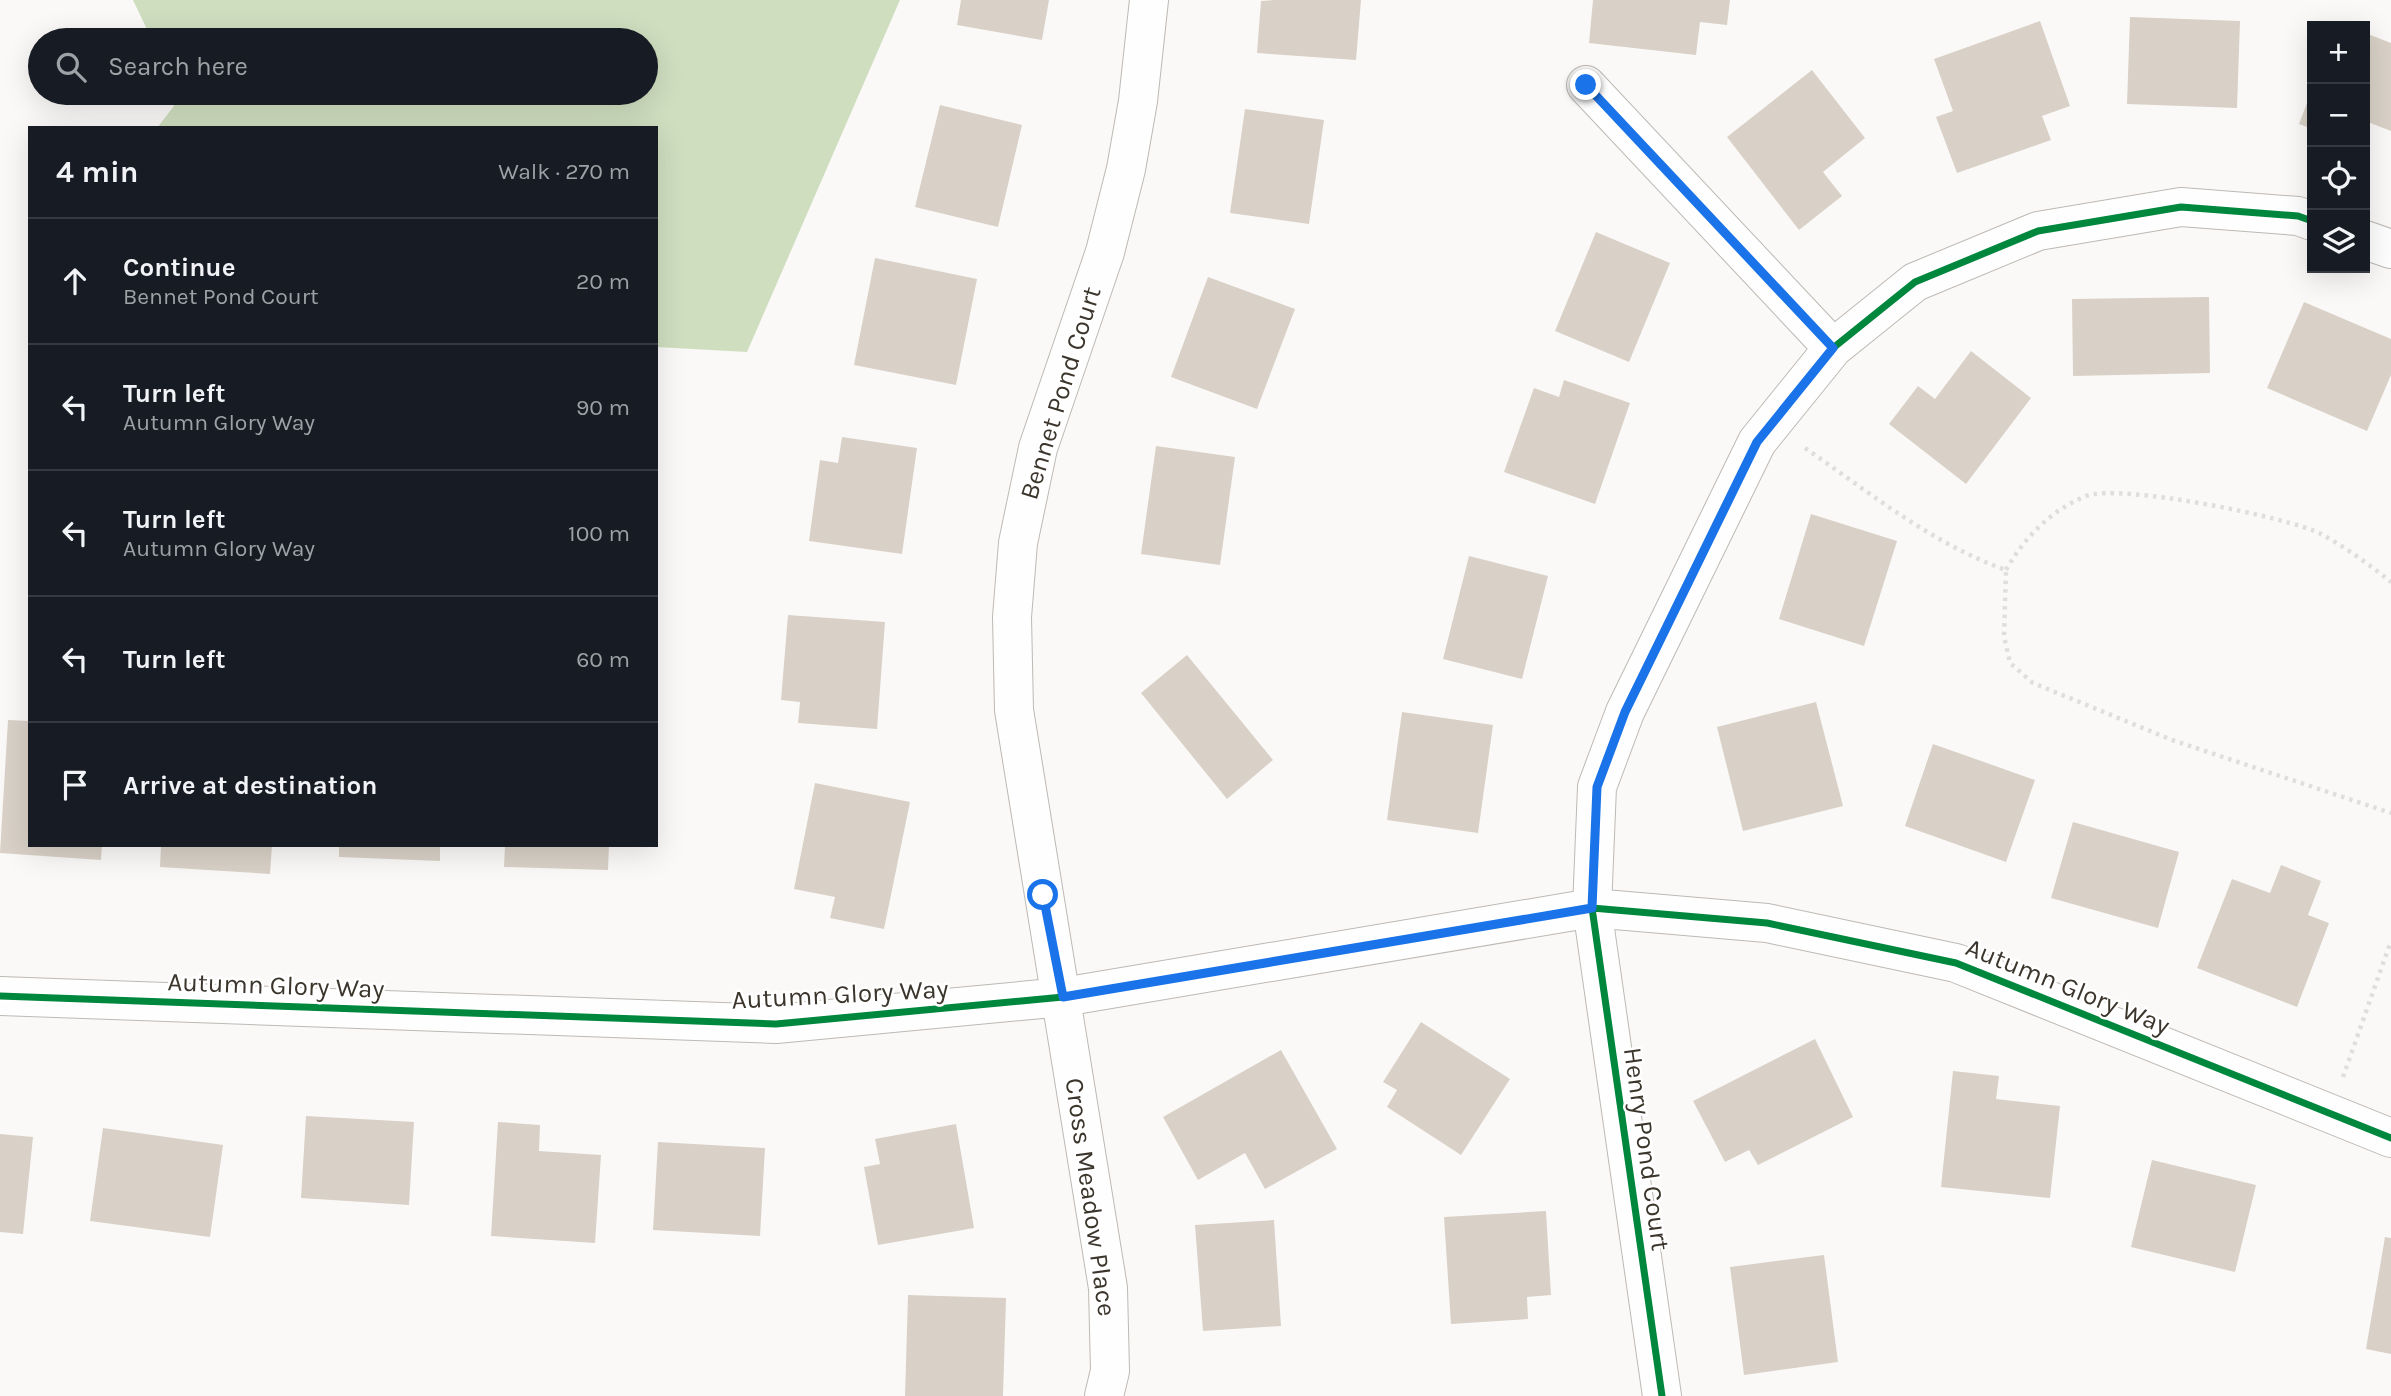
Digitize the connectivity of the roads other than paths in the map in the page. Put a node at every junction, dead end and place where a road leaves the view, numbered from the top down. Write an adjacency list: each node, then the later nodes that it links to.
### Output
1 (1149, 0): 9 (street, Bennet Pond Court)
2 (1586, 85): 6 (street)
3 (2307, 219): 6 (street)
4 (2370, 242): 5 (street)
5 (2391, 249)
6 (1833, 348): 7 (street)
7 (1592, 908): 9 (street, Autumn Glory Way); 10 (street, Autumn Glory Way); 12 (street, Henry Pond Court)
8 (0, 996): 9 (street, Autumn Glory Way)
9 (1063, 997): 11 (street, Cross Meadow Place)
10 (2391, 1138)
11 (1104, 1396)
12 (1662, 1396)

